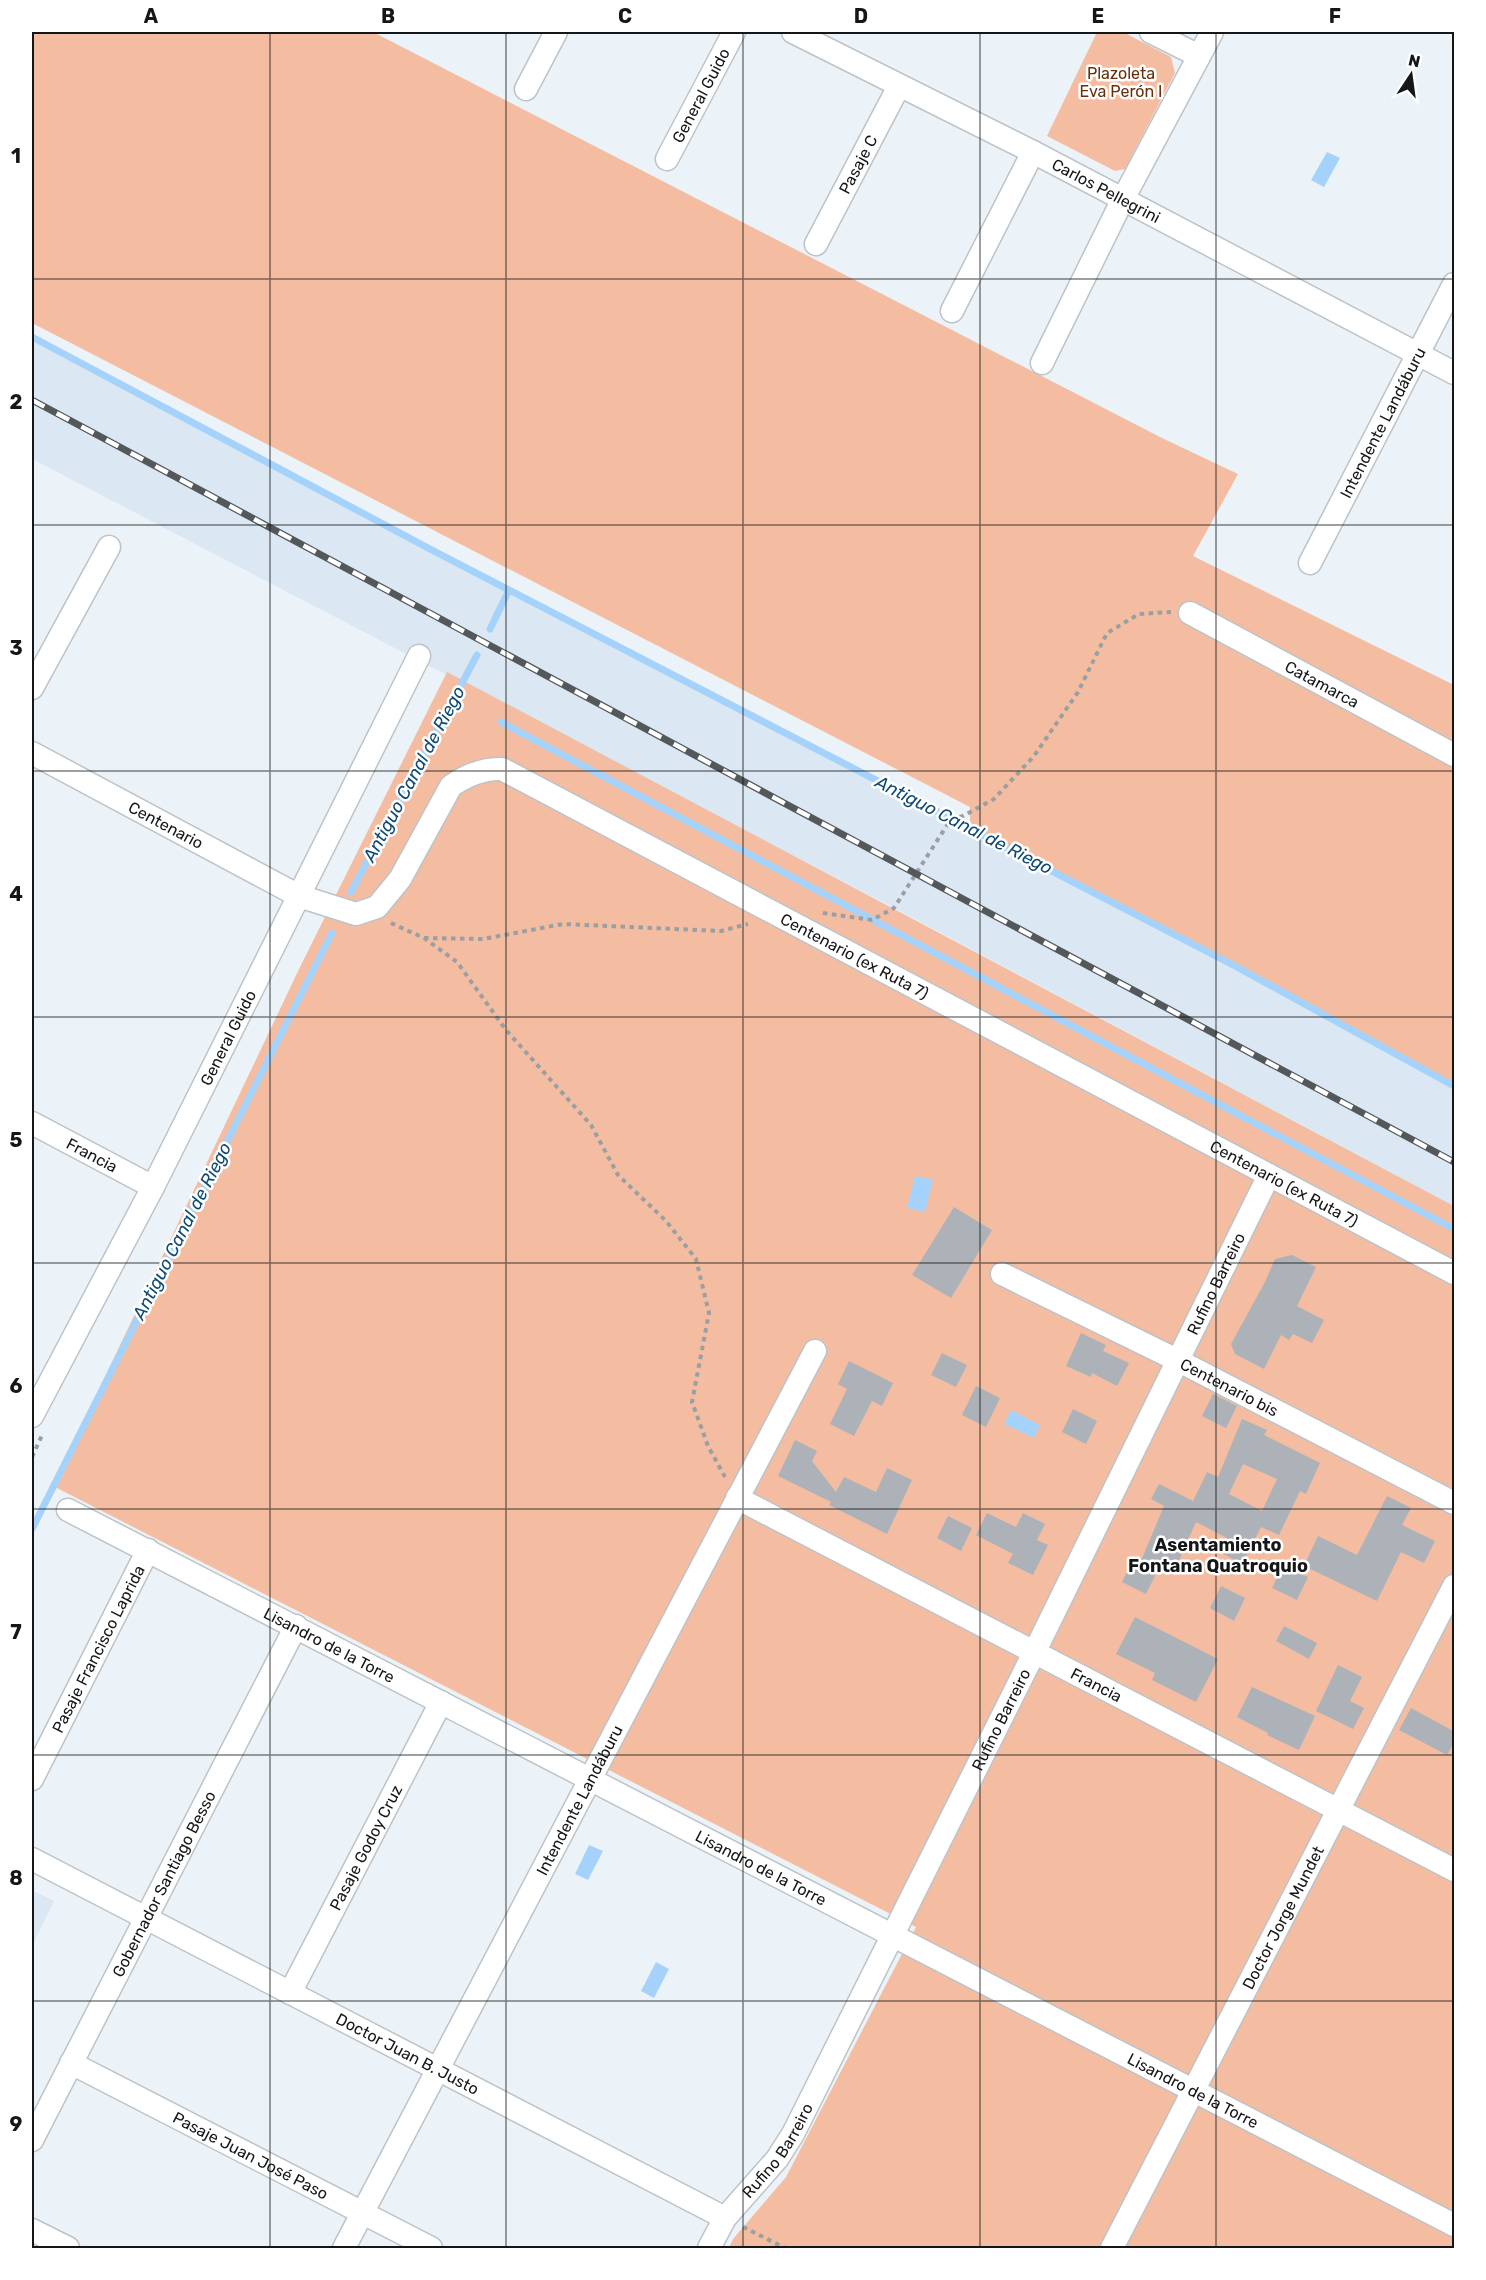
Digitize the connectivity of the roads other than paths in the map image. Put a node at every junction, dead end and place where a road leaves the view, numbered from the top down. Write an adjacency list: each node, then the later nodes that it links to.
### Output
1 (556, 32): 8 (street)
2 (734, 32): 10 (street, General Guido)
3 (793, 32): 7 (street, Carlos Pellegrini)
4 (1151, 32): 6 (street)
5 (1212, 32): 6 (street)
6 (1199, 56): 11 (street)
7 (899, 86): 9 (street, Carlos Pellegrini); 12 (street, Pasaje C)
8 (526, 89)
9 (1033, 152): 11 (street, Carlos Pellegrini); 14 (street)
10 (667, 159)
11 (1123, 199): 15 (street, Carlos Pellegrini); 16 (street)
12 (816, 244)
13 (1455, 284): 15 (street, Intendente Landáburu)
14 (952, 311)
15 (1418, 354): 17 (street, Carlos Pellegrini); 19 (street, Intendente Landáburu)
16 (1042, 363)
17 (1455, 373)
18 (109, 547): 22 (street)
19 (1310, 563)
20 (1190, 613): 24 (street, Catamarca)
21 (419, 656): 25 (street, General Guido)
22 (32, 688)
23 (32, 753): 25 (street, Centenario)
24 (1455, 754)
25 (299, 896): 27 (street, Centenario (ex Ruta 7)); 28 (street, General Guido)
26 (32, 1123): 28 (street, Francia)
27 (1269, 1175): 29 (street, Centenario (ex Ruta 7)); 32 (street, Rufino Barreiro)
28 (153, 1187): 33 (street, General Guido)
29 (1455, 1272)
30 (1002, 1274): 32 (street, Centenario bis)
31 (815, 1351): 34 (street, Intendente Landáburu)
32 (1179, 1361): 35 (street, Centenario bis); 40 (street, Rufino Barreiro)
33 (32, 1416)
34 (737, 1498): 40 (street, Francia); 43 (street, Intendente Landáburu)
35 (1455, 1503)
36 (68, 1510): 37 (street, Lisandro de la Torre)
37 (148, 1550): 39 (street, Lisandro de la Torre); 42 (street, Pasaje Francisco Laprida)
38 (1455, 1586): 44 (street, Doctor Jorge Mundet)
39 (296, 1626): 41 (street, Lisandro de la Torre); 47 (street, Gobernador Santiago Besso)
40 (1035, 1651): 44 (street, Francia); 48 (street, Rufino Barreiro)
41 (441, 1701): 43 (street, Lisandro de la Torre); 49 (street, Pasaje Godoy Cruz)
42 (32, 1779)
43 (591, 1779): 48 (street, Lisandro de la Torre); 51 (street, Intendente Landáburu)
44 (1340, 1811): 46 (street, Francia); 52 (street, Doctor Jorge Mundet)
45 (32, 1859): 47 (street, Doctor Juan B. Justo)
46 (1455, 1870)
47 (146, 1918): 49 (street, Doctor Juan B. Justo); 50 (street, Gobernador Santiago Besso)
48 (892, 1934): 52 (street, Lisandro de la Torre); 55 (street, Rufino Barreiro)
49 (290, 1993): 51 (street, Doctor Juan B. Justo)
50 (71, 2063): 53 (street, Gobernador Santiago Besso); 54 (street, Pasaje Juan José Paso)
51 (437, 2070): 54 (street, Intendente Landáburu); 55 (street, Doctor Juan B. Justo)
52 (1194, 2090): 56 (street, Lisandro de la Torre); 62 (street, Doctor Jorge Mundet)
53 (32, 2140)
54 (362, 2213): 59 (street, Intendente Landáburu); 60 (street, Pasaje Juan José Paso)
55 (725, 2218): 61 (street, Rufino Barreiro)
56 (1455, 2225)
57 (32, 2230): 58 (street)
58 (68, 2248)
59 (344, 2248)
60 (430, 2248)
61 (709, 2248)
62 (1112, 2248)

